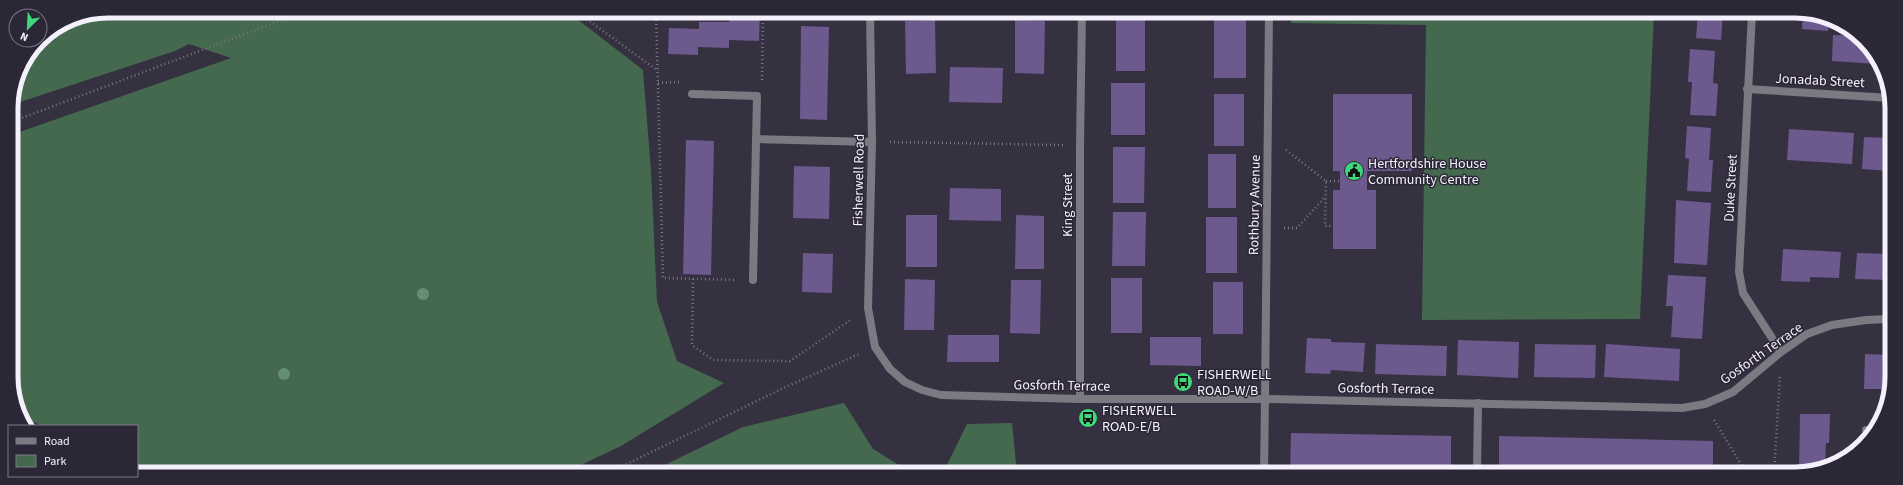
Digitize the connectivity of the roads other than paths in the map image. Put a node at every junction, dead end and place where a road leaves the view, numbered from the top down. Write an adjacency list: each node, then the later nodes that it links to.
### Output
1 (870, 18): 9 (street, Fisherwell Road)
2 (1082, 18): 14 (street, King Street)
3 (1269, 18): 15 (street, Rothbury Avenue)
4 (1752, 18): 5 (street, Duke Street)
5 (1747, 89): 7 (street, Jonadab Street); 13 (street, Duke Street)
6 (692, 94): 8 (street)
7 (1884, 98)
8 (756, 139): 9 (street); 10 (street)
9 (872, 142): 12 (street, Fisherwell Road)
10 (753, 280)
11 (1885, 319): 13 (street, Gosforth Terrace)
12 (875, 347): 14 (street, Gosforth Terrace)
13 (1781, 352): 16 (street, Gosforth Terrace)
14 (1080, 399): 15 (street, Gosforth Terrace)
15 (1265, 399): 16 (street, Gosforth Terrace); 17 (street, Rothbury Avenue)
16 (1478, 403): 18 (street)
17 (1264, 467)
18 (1477, 467)

